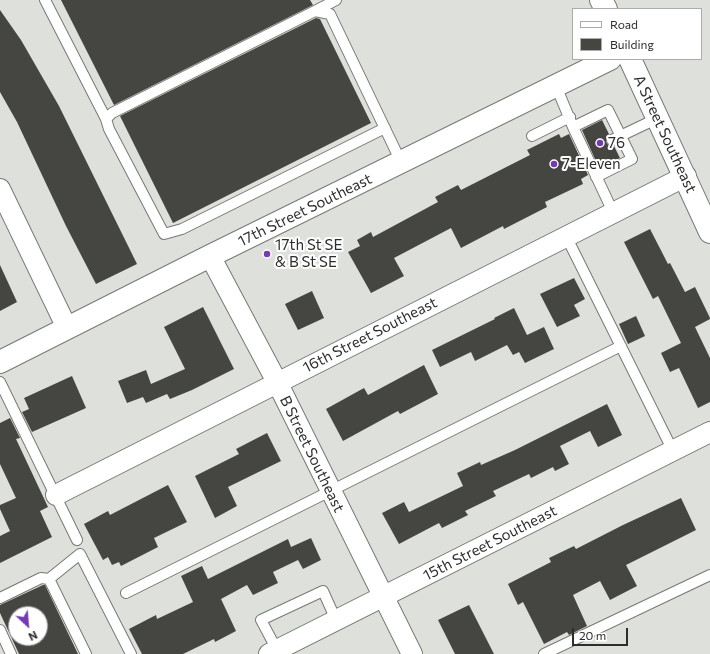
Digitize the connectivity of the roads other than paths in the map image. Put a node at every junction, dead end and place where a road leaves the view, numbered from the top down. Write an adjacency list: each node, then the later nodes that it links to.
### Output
1 (46, 0): 8 (lane)
2 (336, 0): 3 (lane)
3 (315, 11): 8 (lane); 10 (lane)
4 (608, 60): 6 (street, 17th Street Southeast)
5 (630, 60): 7 (street, A Street Southeast)
6 (556, 86): 9 (lane); 13 (street, 17th Street Southeast)
7 (658, 118): 12 (lane); 14 (street, A Street Southeast)
8 (106, 120): 10 (lane)
9 (571, 122): 11 (lane); 12 (lane); 15 (lane)
10 (385, 128): 13 (lane)
11 (532, 136)
12 (616, 138): 15 (lane)
13 (401, 162): 20 (street, 17th Street Southeast)
14 (686, 176): 17 (street, 16th Street Southeast); 18 (street, A Street Southeast)
15 (596, 177): 17 (lane)
16 (0, 189): 21 (street)
17 (614, 212): 19 (street, 16th Street Southeast)
18 (710, 232)
19 (566, 236): 22 (lane); 25 (street, 16th Street Southeast)
20 (210, 256): 21 (street, 17th Street Southeast); 25 (street, B Street Southeast)
21 (67, 328): 23 (street, 17th Street Southeast)
22 (621, 346): 27 (lane); 28 (lane)
23 (0, 362)
24 (0, 382): 29 (lane)
25 (277, 382): 28 (street, B Street Southeast); 29 (street, 16th Street Southeast)
26 (710, 432): 27 (street, 15th Street Southeast)
27 (673, 451): 34 (street, 15th Street Southeast)
28 (331, 491): 33 (lane); 34 (street, B Street Southeast)
29 (56, 495): 30 (lane)
30 (78, 540)
31 (710, 575): 43 (lane)
32 (50, 579): 35 (lane); 40 (lane); 41 (lane)
33 (126, 593)
34 (383, 596): 36 (street, 15th Street Southeast); 42 (street, B Street Southeast)
35 (0, 598)
36 (336, 620): 38 (street, 15th Street Southeast); 38 (lane)
37 (0, 630): 39 (lane)
38 (273, 652)
39 (12, 654)
40 (86, 654)
41 (131, 654)
42 (412, 654)
43 (544, 654)

